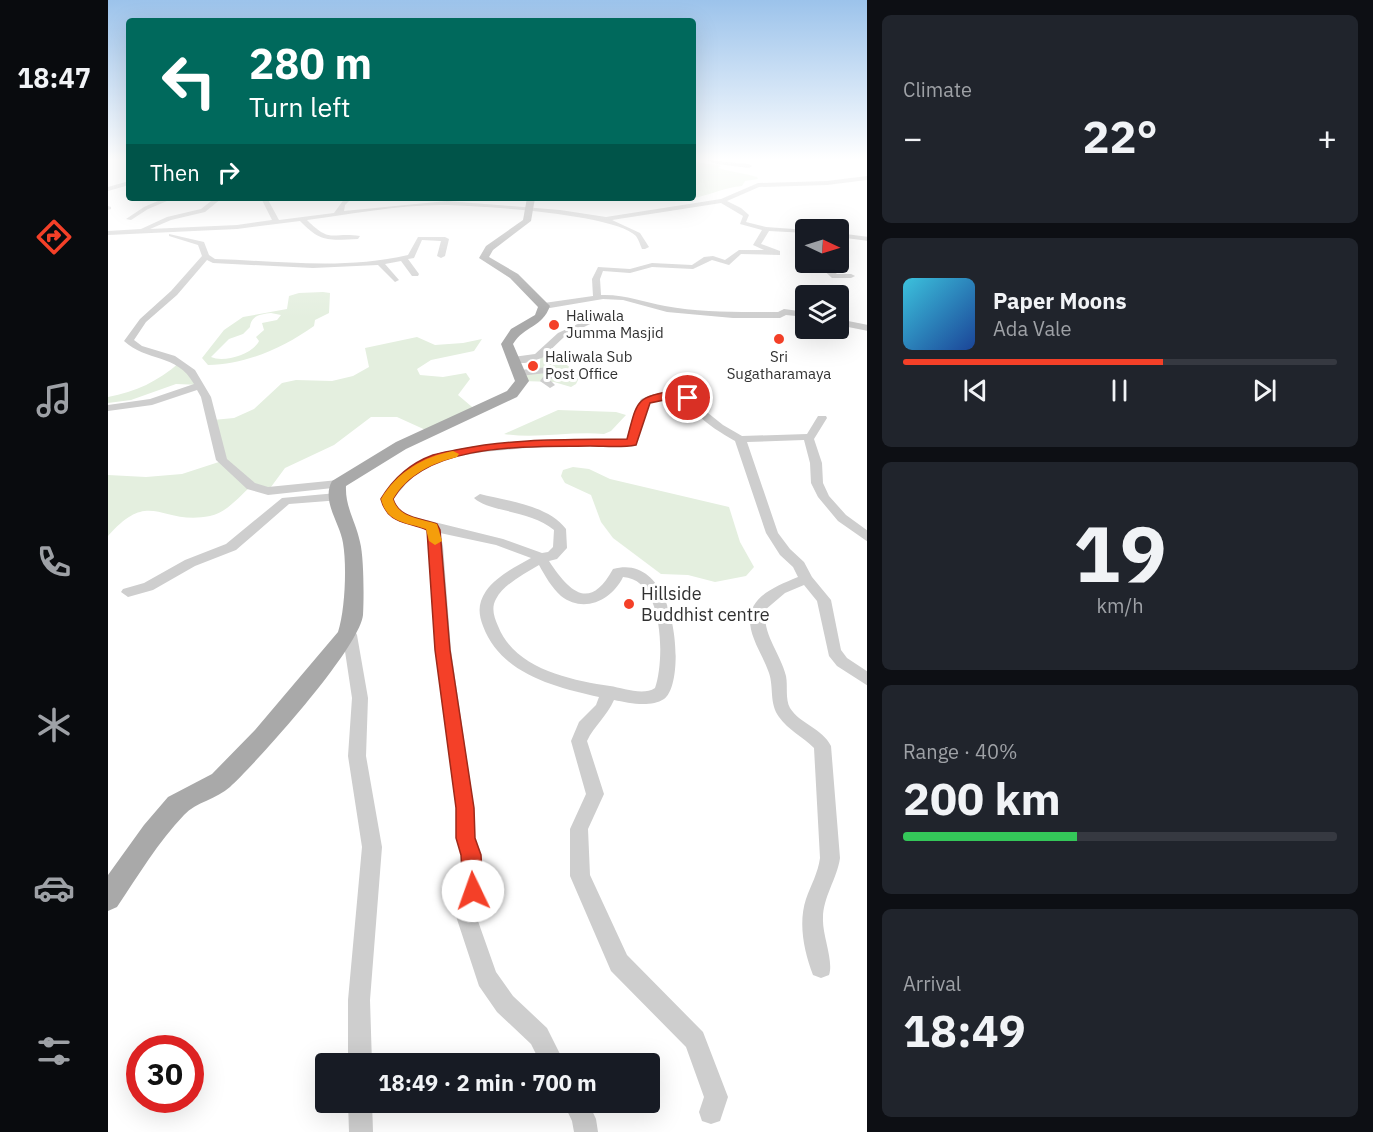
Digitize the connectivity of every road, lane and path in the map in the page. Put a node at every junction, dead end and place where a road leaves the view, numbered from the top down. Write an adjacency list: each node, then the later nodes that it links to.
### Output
1 (139, 213): 10 (street)
2 (194, 213): 17 (street)
3 (272, 213): 13 (street)
4 (345, 213): 9 (street)
5 (529, 213): 33 (main road)
6 (565, 213): 11 (street)
7 (644, 213): 11 (street)
8 (745, 213): 14 (street)
9 (336, 214): 12 (street)
10 (129, 219)
11 (604, 219): 22 (street)
12 (303, 220): 13 (street); 19 (street)
13 (277, 223): 15 (street)
14 (766, 230): 18 (street); 31 (street)
15 (168, 231): 17 (street); 23 (street)
16 (108, 232): 17 (street)
17 (136, 232)
18 (795, 235)
19 (358, 237)
20 (849, 237): 21 (street)
21 (867, 239)
22 (645, 247)
23 (206, 256): 26 (street); 40 (street)
24 (441, 256): 25 (street)
25 (403, 258): 26 (street); 28 (street)
26 (380, 263): 30 (street)
27 (832, 273): 29 (street)
28 (415, 274)
29 (851, 276)
30 (395, 280)
31 (597, 297): 33 (street); 34 (street)
32 (784, 301): 34 (street)
33 (544, 306): 39 (main road)
34 (784, 312): 35 (street)
35 (795, 314)
36 (596, 319): 39 (street)
37 (849, 324): 38 (street)
38 (867, 328)
39 (517, 366): 41 (street); 46 (main road)
40 (201, 385): 42 (street); 46 (street)
41 (550, 385)
42 (108, 408)
43 (822, 418): 44 (street)
44 (808, 437): 45 (street); 49 (street)
45 (740, 439): 48 (street); 51 (street)
46 (338, 490): 52 (street); 53 (main road)
47 (480, 498): 50 (street)
48 (432, 527): 50 (street); 59 (street)
49 (867, 537)
50 (541, 558): 55 (street); 55 (street)
51 (806, 579): 54 (street); 57 (street)
52 (128, 592)
53 (347, 634): 56 (main road); 58 (street)
54 (867, 680)
55 (610, 692): 60 (street)
56 (108, 898)
57 (821, 967)
58 (360, 1053)
59 (548, 1053)
60 (711, 1112)
61 (360, 1113): 63 (street)
62 (581, 1113): 64 (street)
63 (361, 1132)
64 (586, 1132)

